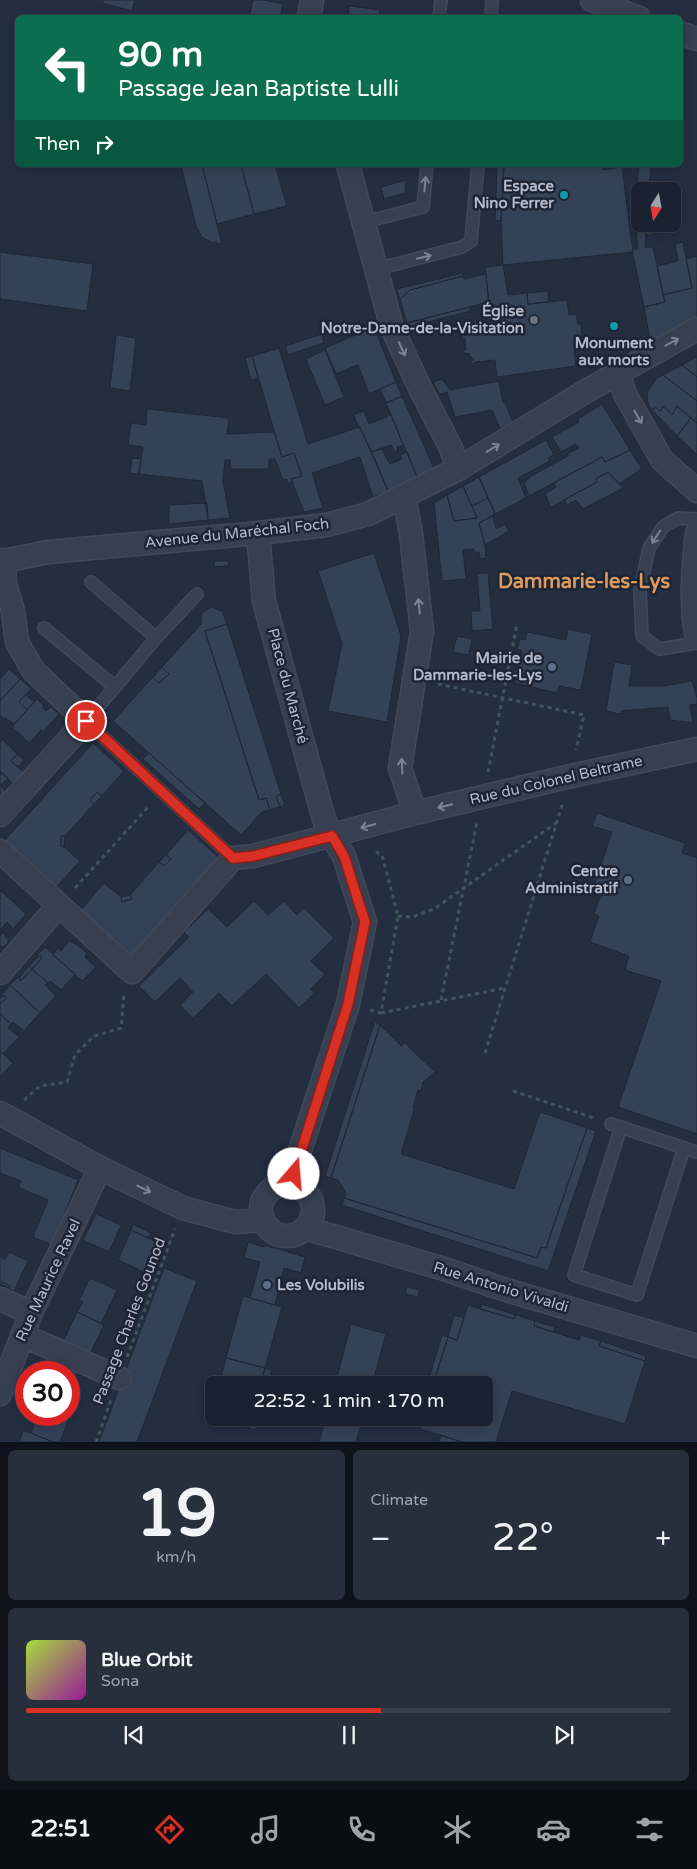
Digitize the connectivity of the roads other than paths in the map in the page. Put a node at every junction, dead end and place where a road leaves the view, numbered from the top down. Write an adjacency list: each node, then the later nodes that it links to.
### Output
1 (312, 0): 5 (street)
2 (441, 0): 6 (lane)
3 (492, 0): 7 (lane)
4 (592, 0): 8 (street)
5 (310, 15)
6 (439, 15)
7 (491, 15)
8 (631, 15)
9 (683, 34): 10 (street)
10 (697, 39)
11 (349, 167): 14 (street)
12 (427, 167): 14 (lane, one-way to 12)
13 (478, 167): 15 (lane, one-way to 13)
14 (365, 222): 15 (street)
15 (377, 269): 18 (street, one-way to 18)
16 (697, 329): 17 (street, Avenue du Maréchal Foch, one-way to 16)
17 (618, 373): 18 (street, Avenue du Maréchal Foch, one-way to 17); 19 (street, one-way to 19)
18 (458, 469): 20 (street, Avenue du Maréchal Foch)
19 (697, 491)
20 (404, 496): 22 (street, Avenue du Maréchal Foch); 34 (street, one-way to 20)
21 (697, 519): 30 (lane, one-way to 30)
22 (258, 533): 24 (street, Avenue du Maréchal Foch); 36 (street, Place du Marché)
23 (697, 533): 29 (street)
24 (2, 561): 32 (street)
25 (91, 582): 28 (lane)
26 (197, 594): 28 (lane)
27 (44, 628): 31 (lane)
28 (156, 638): 31 (lane)
29 (697, 638)
30 (697, 643)
31 (115, 687): 32 (lane)
32 (86, 721): 35 (street); 38 (lane)
33 (697, 749): 34 (street, Rue du Colonel Beltrame, one-way to 34)
34 (415, 813): 36 (street, Rue du Colonel Beltrame, one-way to 36)
35 (0, 816)
36 (332, 836): 38 (street, Rue du Colonel Beltrame); 45 (street, Place du Marché)
37 (0, 850): 39 (street)
38 (233, 858): 39 (street)
39 (59, 905): 40 (street)
40 (0, 973)
41 (4, 1115): 44 (street)
42 (684, 1148): 42 (lane); 43 (lane)
43 (697, 1152)
44 (100, 1168): 46 (street, one-way to 46); 49 (street, Rue Maurice Ravel)
45 (289, 1184): 46 (street); 47 (street)
46 (262, 1220): 47 (street)
47 (304, 1228): 51 (street, Rue Antonio Vivaldi)
48 (0, 1299): 49 (street)
49 (31, 1313): 50 (street, Rue Maurice Ravel)
50 (22, 1335): 52 (street); 53 (street, Rue Maurice Ravel)
51 (697, 1346)
52 (119, 1378)
53 (0, 1394)

